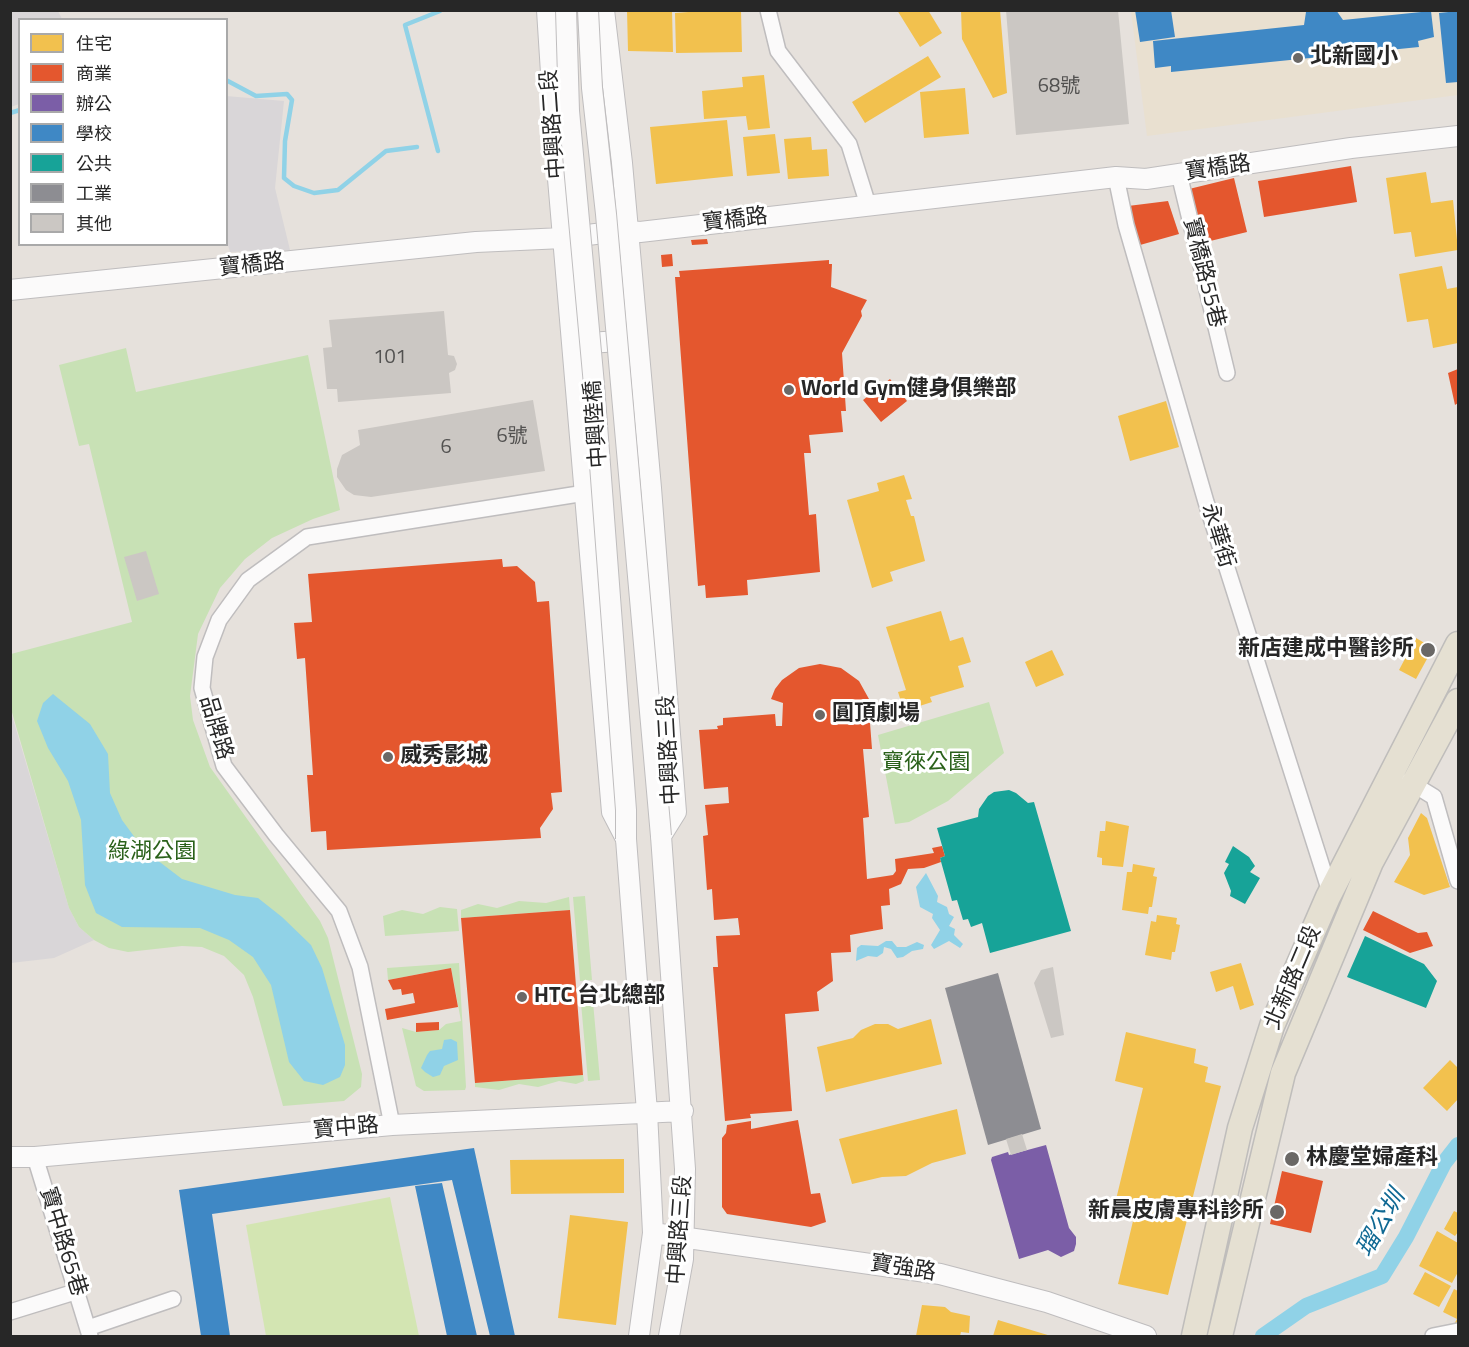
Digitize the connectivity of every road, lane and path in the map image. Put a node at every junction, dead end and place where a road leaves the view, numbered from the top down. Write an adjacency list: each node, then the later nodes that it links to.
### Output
1 (546, 10): 8 (street, 中興路二段)
2 (566, 10): 23 (street, 中興陸橋, bridge)
3 (588, 10): 22 (street, 中興陸橋, bridge)
4 (604, 10): 7 (street)
5 (768, 10): 11 (street)
6 (1458, 136): 9 (street, 寶橋路)
7 (622, 163): 8 (street); 12 (street)
8 (556, 167): 13 (street, 中興路二段)
9 (1179, 174): 10 (street, 寶橋路); 17 (street, 寶橋路55巷)
10 (1116, 177): 11 (street, 寶橋路); 25 (street, 永華街)
11 (868, 204): 12 (street, 寶橋路)
12 (628, 230): 13 (street, 寶橋路); 15 (street, 中興路三段)
13 (563, 238): 14 (street, 寶橋路); 16 (street, 中興路三段)
14 (10, 290)
15 (636, 340): 16 (street); 22 (street, 中興路三段)
16 (571, 344): 18 (street, 中興路三段)
17 (1227, 373)
18 (585, 493): 23 (street, 中興路三段); 28 (street, 品牌路)
19 (1458, 644): 21 (main road, 北新路二段)
20 (1458, 701): 21 (main road, 北新路二段)
21 (1402, 777): 24 (street); 25 (main road, 北新路二段); 42 (main road, 北新路二段)
22 (661, 836): 27 (street, 中興路三段)
23 (626, 838): 26 (street, 中興路三段)
24 (1458, 881)
25 (1330, 892): 41 (main road, 北新路二段)
26 (647, 1112): 27 (street, 寶中路); 28 (street, 寶中路); 31 (street, 中興路三段)
27 (682, 1112): 32 (street, 中興路三段)
28 (392, 1125): 30 (street, 寶中路)
29 (10, 1157): 30 (street, 寶中路)
30 (35, 1157): 33 (street, 寶中路65巷)
31 (653, 1233): 32 (street, 寶強路); 38 (street, 中興路三段)
32 (685, 1237): 39 (street, 中興路三段); 40 (street, 寶強路)
33 (78, 1291): 35 (street); 37 (street, 寶中路65巷)
34 (173, 1299): 37 (street, 寶中路65巷)
35 (10, 1312)
36 (1458, 1331): 43 (street)
37 (89, 1332)
38 (639, 1336)
39 (669, 1336)
40 (1146, 1336)
41 (1194, 1336)
42 (1220, 1336)
43 (1433, 1336)

